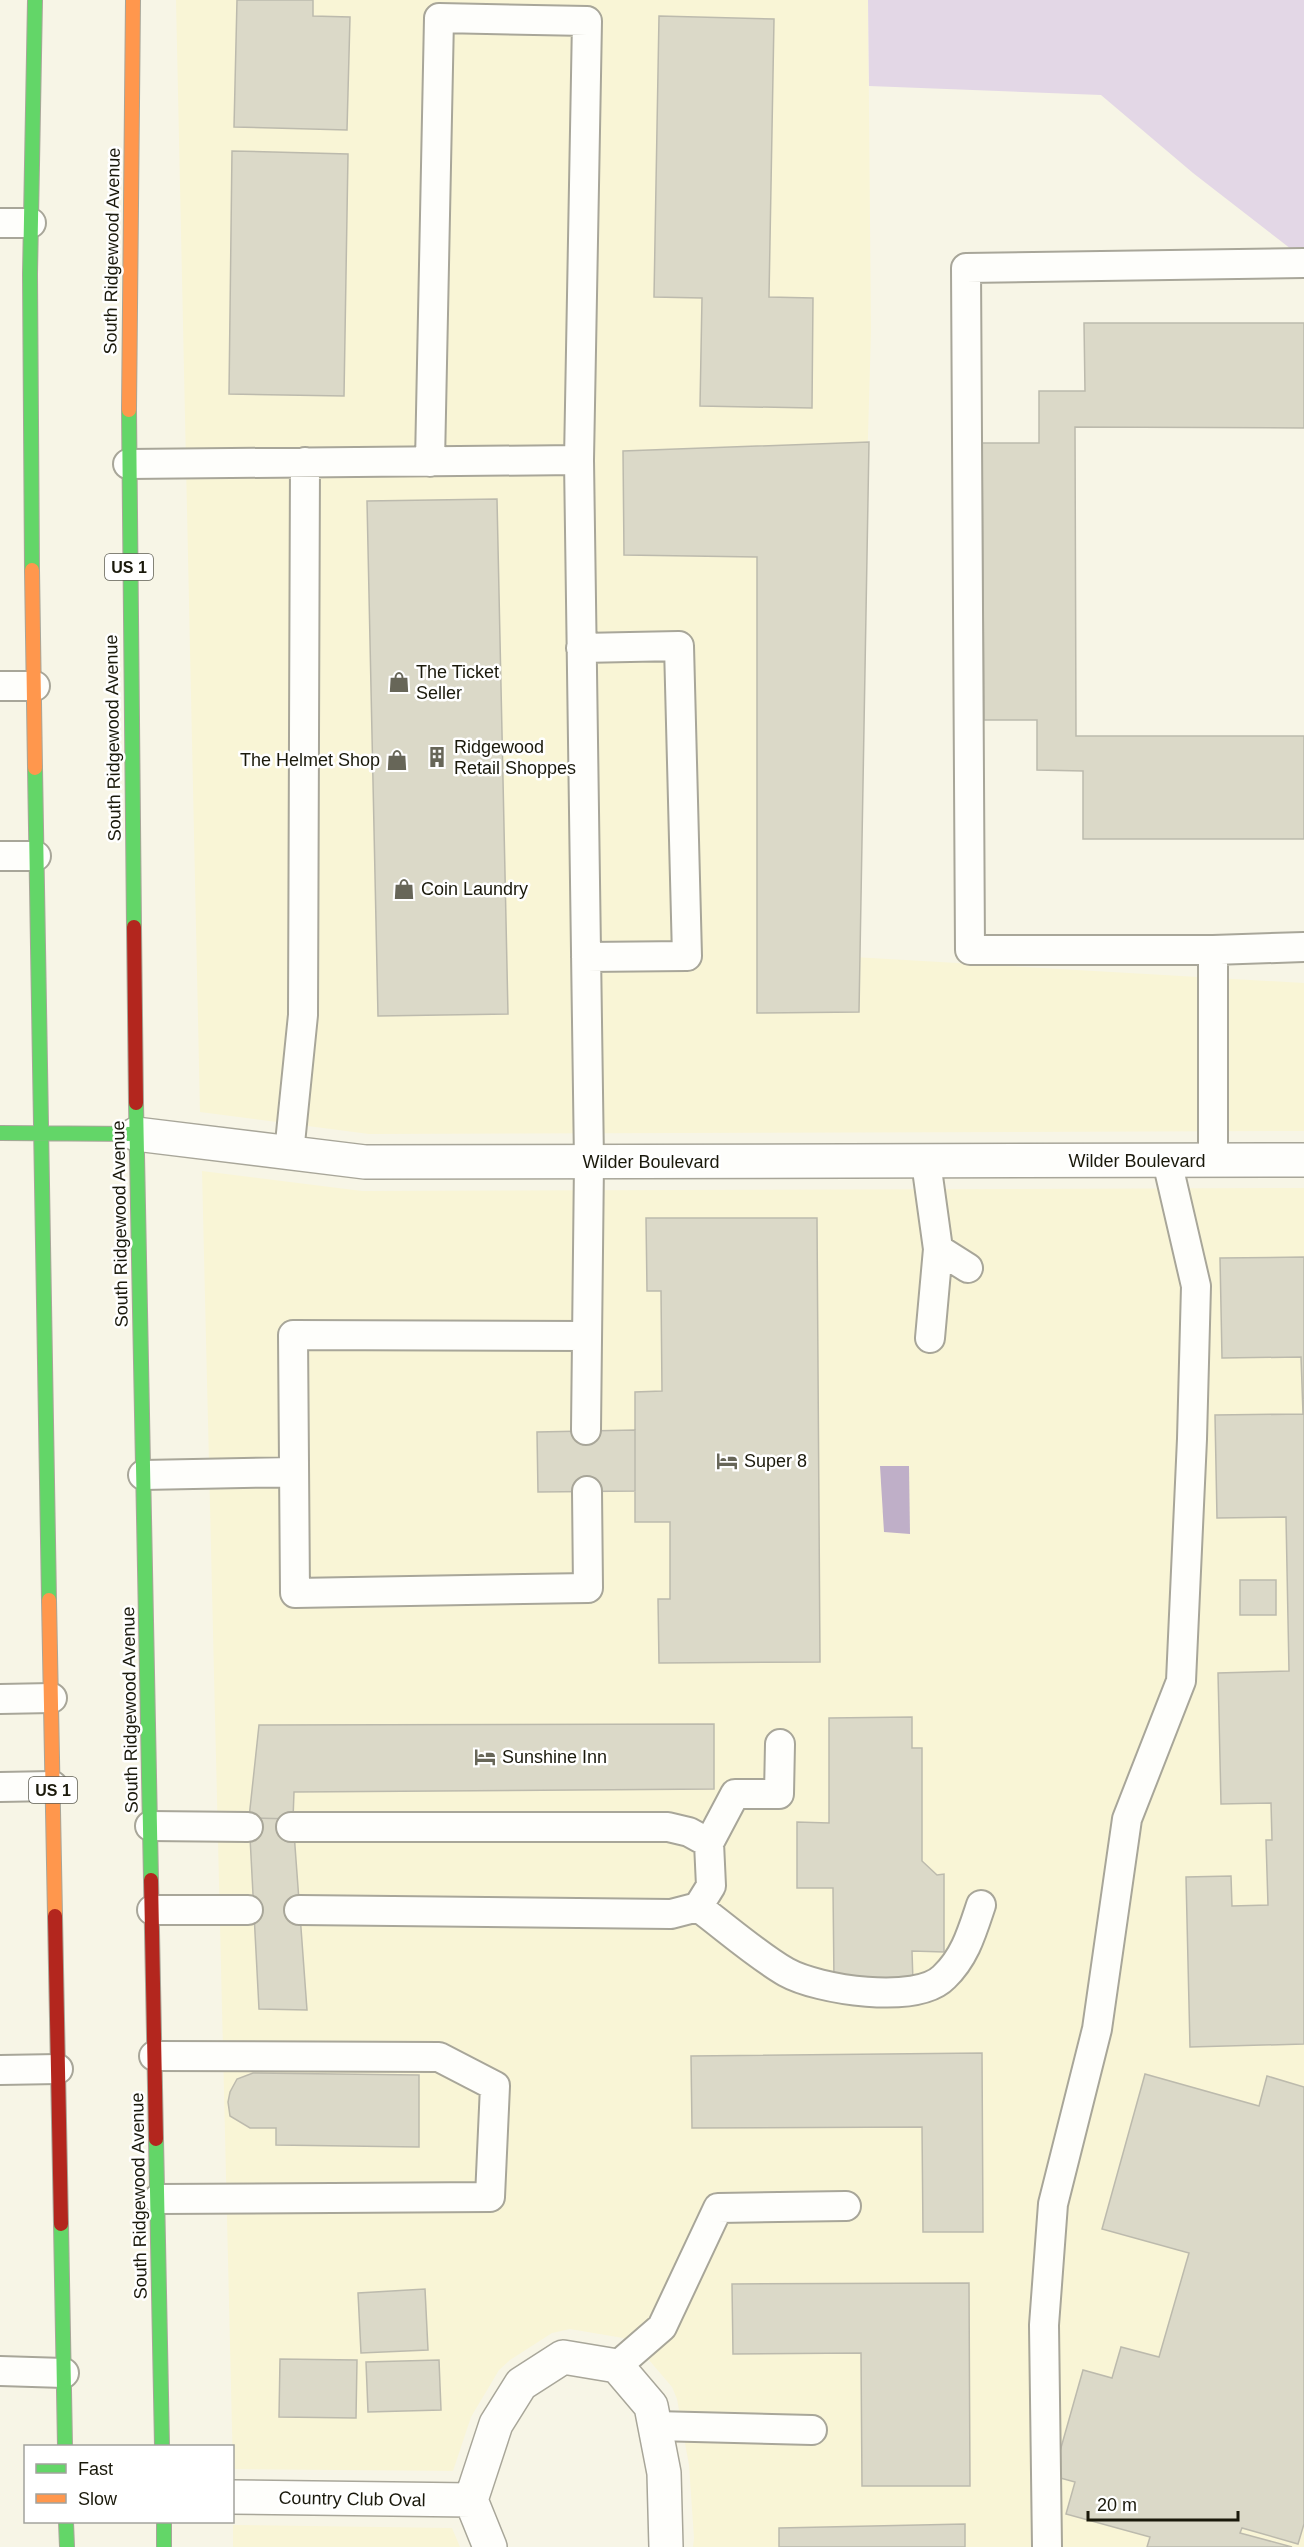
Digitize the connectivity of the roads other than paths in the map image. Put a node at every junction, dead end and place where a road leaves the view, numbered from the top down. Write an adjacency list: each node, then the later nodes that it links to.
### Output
1 (35, 0): 4 (main road, US 1)
2 (133, 0): 9 (main road, South Ridgewood Avenue / US 1)
3 (0, 222): 4 (lane)
4 (31, 223): 12 (main road, US 1)
5 (1304, 263): 16 (lane)
6 (579, 460): 8 (lane); 8 (lane); 10 (lane)
7 (305, 462): 8 (lane); 9 (lane); 21 (lane)
8 (430, 462)
9 (128, 464): 20 (main road, South Ridgewood Avenue / US 1)
10 (581, 648): 17 (lane); 17 (lane)
11 (0, 686): 12 (lane)
12 (35, 686): 14 (main road, US 1)
13 (0, 856): 14 (lane)
14 (36, 856): 19 (main road, US 1)
15 (1304, 947): 16 (lane)
16 (1213, 950): 24 (lane)
17 (586, 957): 25 (lane)
18 (0, 1133): 19 (main road, Wilder Boulevard)
19 (40, 1133): 20 (main road, Wilder Boulevard); 35 (main road, US 1)
20 (136, 1134): 21 (street, Wilder Boulevard); 33 (main road, South Ridgewood Avenue / US 1)
21 (289, 1153): 25 (street, Wilder Boulevard)
22 (1304, 1160): 24 (street, Wilder Boulevard)
23 (1167, 1161): 24 (street, Wilder Boulevard); 26 (street, Wilder Boulevard); 69 (lane)
24 (1213, 1161)
25 (589, 1162): 26 (street, Wilder Boulevard); 29 (lane)
26 (926, 1162): 27 (lane)
27 (938, 1249): 28 (lane); 30 (lane)
28 (968, 1268)
29 (586, 1336): 31 (lane); 32 (lane)
30 (930, 1338)
31 (586, 1431)
32 (293, 1472): 33 (lane); 34 (lane)
33 (144, 1475): 40 (main road, South Ridgewood Avenue / US 1)
34 (587, 1491)
35 (51, 1698): 36 (lane); 38 (main road, US 1)
36 (0, 1699)
37 (780, 1744): 43 (lane)
38 (53, 1786): 39 (lane); 50 (main road, US 1)
39 (0, 1787)
40 (150, 1826): 41 (lane); 46 (main road, South Ridgewood Avenue / US 1)
41 (248, 1827)
42 (291, 1827): 43 (lane)
43 (709, 1843): 45 (lane)
44 (981, 1905): 45 (lane)
45 (698, 1907): 48 (lane)
46 (152, 1910): 47 (lane); 49 (main road, South Ridgewood Avenue / US 1)
47 (249, 1910)
48 (299, 1910)
49 (154, 2056): 52 (main road, South Ridgewood Avenue / US 1); 52 (lane)
50 (58, 2069): 51 (lane); 56 (main road, US 1)
51 (0, 2070)
52 (158, 2199): 60 (main road, South Ridgewood Avenue / US 1)
53 (846, 2206): 54 (lane)
54 (616, 2366): 57 (street); 62 (street)
55 (0, 2371): 56 (lane)
56 (64, 2373): 59 (main road, US 1)
57 (655, 2426): 58 (lane); 68 (street)
58 (812, 2430)
59 (65, 2445)
60 (162, 2445)
61 (234, 2497): 62 (street, Country Club Oval)
62 (471, 2500): 67 (street)
63 (66, 2523): 65 (main road)
64 (164, 2523): 66 (main road)
65 (67, 2547)
66 (164, 2547)
67 (490, 2547)
68 (666, 2547)
69 (1047, 2547)

